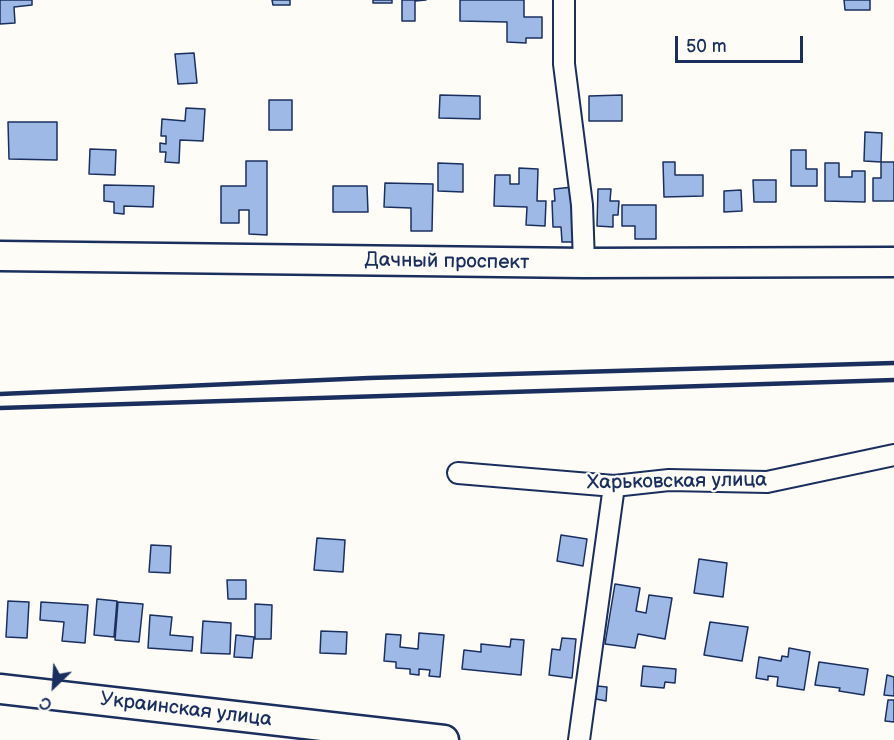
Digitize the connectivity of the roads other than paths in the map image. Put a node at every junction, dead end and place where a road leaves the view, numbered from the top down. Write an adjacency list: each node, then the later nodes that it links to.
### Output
1 (564, 0): 4 (street)
2 (0, 256): 4 (street, Дачный проспект)
3 (894, 262): 4 (street, Дачный проспект)
4 (584, 263)
5 (894, 455): 7 (street, Харьковская улица)
6 (458, 473): 7 (street, Харьковская улица)
7 (614, 486): 10 (street)
8 (0, 689): 9 (street, Украинская улица)
9 (444, 740)
10 (579, 740)

